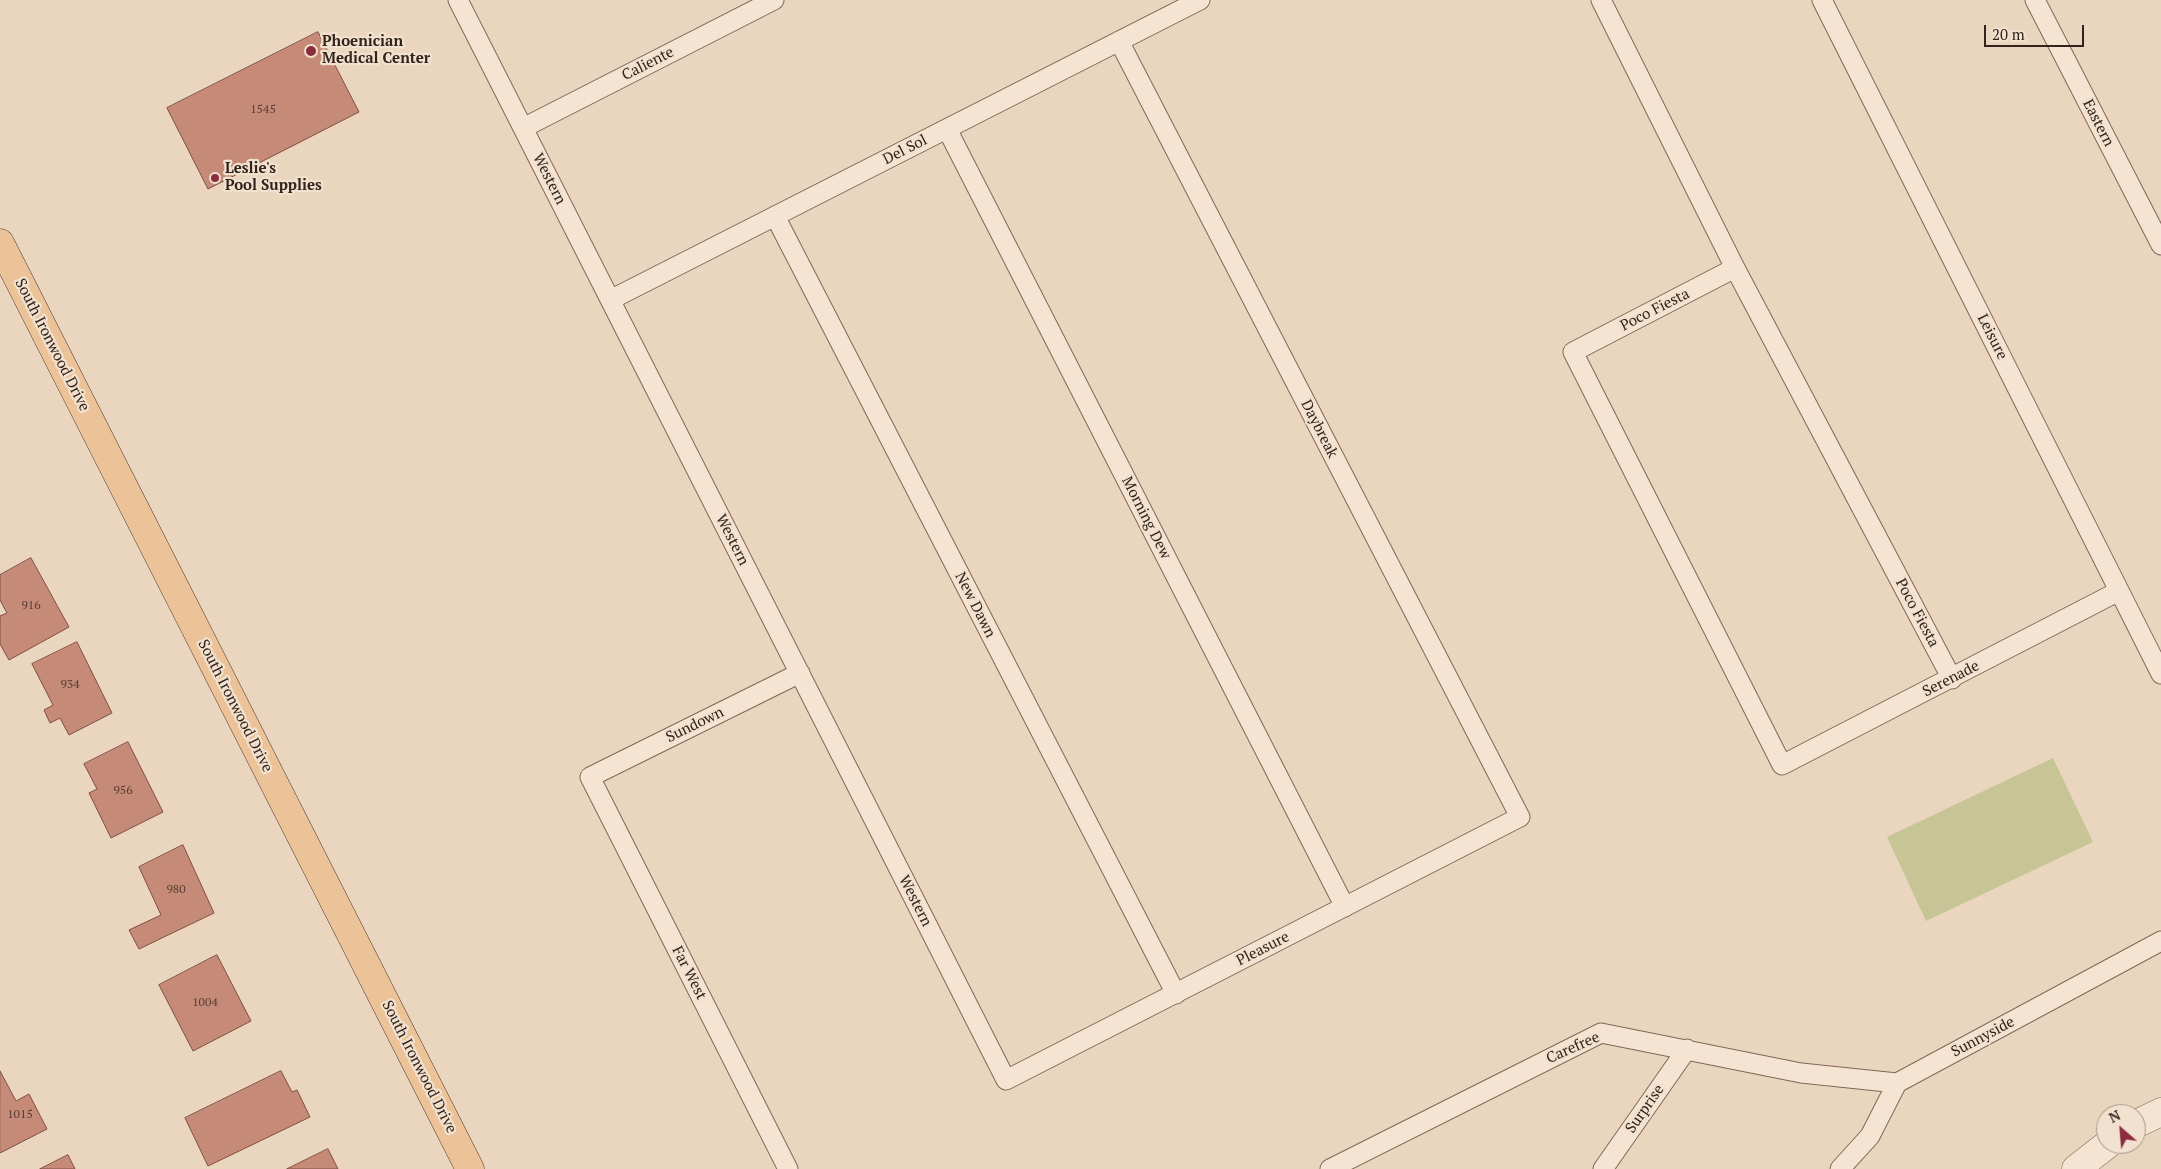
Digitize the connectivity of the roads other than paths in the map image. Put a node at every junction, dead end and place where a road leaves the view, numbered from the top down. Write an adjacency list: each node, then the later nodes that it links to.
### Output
1 (458, 0): 8 (lane, Western)
2 (774, 0): 8 (lane, Caliente)
3 (1200, 0): 7 (lane, Del Sol)
4 (1601, 0): 13 (lane)
5 (1822, 0): 15 (lane, Leisure)
6 (2035, 0): 12 (lane, Eastern)
7 (1119, 41): 9 (lane, Del Sol); 21 (lane, Daybreak)
8 (523, 128): 14 (lane, Western)
9 (947, 129): 10 (lane, Del Sol); 22 (lane, Morning Dew)
10 (775, 216): 14 (lane, Del Sol); 24 (lane, New Dawn)
11 (0, 243): 31 (main road, South Ironwood Drive)
12 (2161, 245)
13 (1736, 268): 18 (lane, Poco Fiesta); 19 (lane, Poco Fiesta)
14 (610, 300): 16 (lane, Western)
15 (2119, 591): 17 (lane, Leisure); 18 (lane, Serenade)
16 (800, 673): 20 (lane, Sundown); 26 (lane, Western)
17 (2161, 674)
18 (1952, 679): 19 (lane, Serenade)
19 (1782, 765)
20 (590, 777): 32 (lane, Far West)
21 (1520, 817): 22 (lane, Pleasure)
22 (1345, 907): 24 (lane, Pleasure)
23 (2161, 941): 27 (lane, Sunnyside)
24 (1176, 994): 26 (lane, Pleasure)
25 (1687, 1049): 27 (lane, Carefree); 33 (lane, Carefree); 34 (lane, Surprise)
26 (1006, 1080)
27 (1897, 1083): 35 (lane)
28 (2161, 1112): 29 (street)
29 (2146, 1119)
30 (2096, 1153): 36 (street)
31 (470, 1169)
32 (788, 1169)
33 (1330, 1169)
34 (1603, 1169)
35 (1840, 1169)
36 (2076, 1169)

